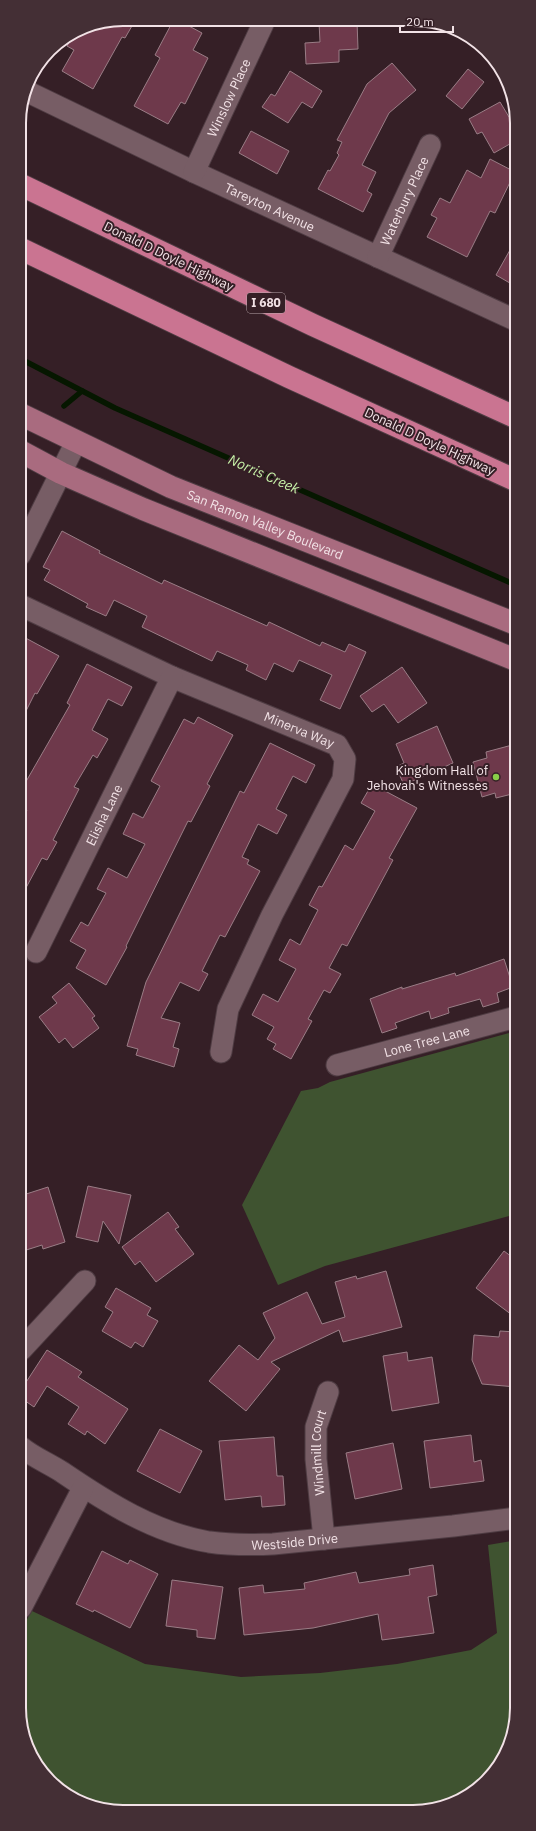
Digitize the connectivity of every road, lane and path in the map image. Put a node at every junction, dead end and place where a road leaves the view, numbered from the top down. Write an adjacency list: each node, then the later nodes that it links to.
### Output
1 (262, 26): 4 (street, Winslow Place)
2 (31, 93): 4 (street, Tareyton Avenue)
3 (430, 145): 7 (street, Waterbury Place)
4 (194, 172): 7 (street, Tareyton Avenue)
5 (26, 187): 9 (highway, Donald D Doyle Highway / I 680)
6 (26, 251): 14 (highway, Donald D Doyle Highway)
7 (378, 257): 8 (street, Tareyton Avenue)
8 (510, 318)
9 (510, 415)
10 (26, 417): 11 (main road, San Ramon Valley Boulevard)
11 (76, 442): 13 (street); 17 (main road, San Ramon Valley Boulevard)
12 (26, 454): 13 (main road)
13 (61, 472): 15 (street); 18 (main road)
14 (510, 477)
15 (26, 543)
16 (26, 608): 19 (street, Minerva Way)
17 (510, 622)
18 (510, 658)
19 (172, 677): 20 (street, Elisha Lane); 22 (street, Minerva Way)
20 (36, 952)
21 (510, 1019): 23 (street, Lone Tree Lane)
22 (221, 1052)
23 (337, 1065)
24 (85, 1281): 25 (street)
25 (26, 1344)
26 (328, 1392): 30 (street, Windmill Court)
27 (26, 1450): 28 (street, Westside Drive)
28 (83, 1488): 30 (street, Westside Drive); 31 (street)
29 (510, 1519): 30 (street, Westside Drive)
30 (324, 1539)
31 (26, 1598)

